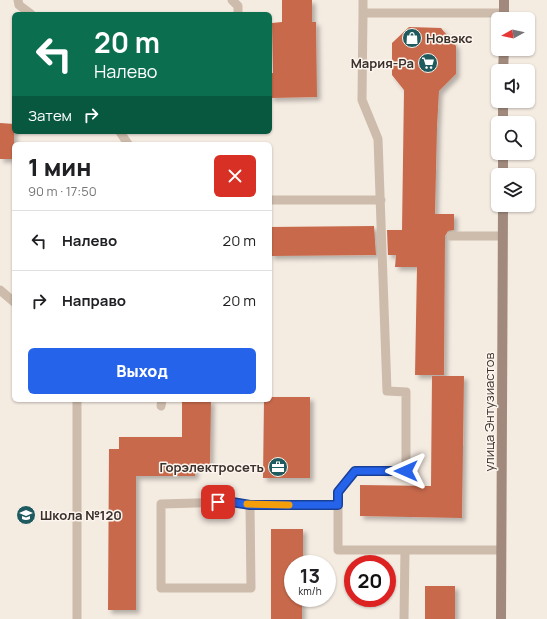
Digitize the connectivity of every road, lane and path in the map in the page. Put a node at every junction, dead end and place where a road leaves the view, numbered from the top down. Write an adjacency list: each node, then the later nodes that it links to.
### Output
1 (18, 0): 5 (lane)
2 (232, 0): 6 (lane)
3 (363, 0): 8 (lane)
4 (504, 0): 7 (street)
5 (28, 12)
6 (238, 12)
7 (504, 12)
8 (363, 13): 9 (lane); 11 (lane)
9 (491, 16)
10 (272, 200): 11 (lane)
11 (381, 200): 19 (lane)
12 (503, 212): 14 (street, улица Энтузиастов)
13 (451, 236): 14 (lane)
14 (502, 236): 21 (street, улица Энтузиастов)
15 (0, 290): 16 (lane)
16 (12, 300)
17 (77, 402): 22 (lane)
18 (250, 505): 18 (lane); 19 (lane)
19 (338, 505): 20 (lane)
20 (405, 550): 21 (lane); 23 (lane)
21 (502, 550): 24 (street, улица Энтузиастов)
22 (77, 619)
23 (404, 619)
24 (501, 619)

